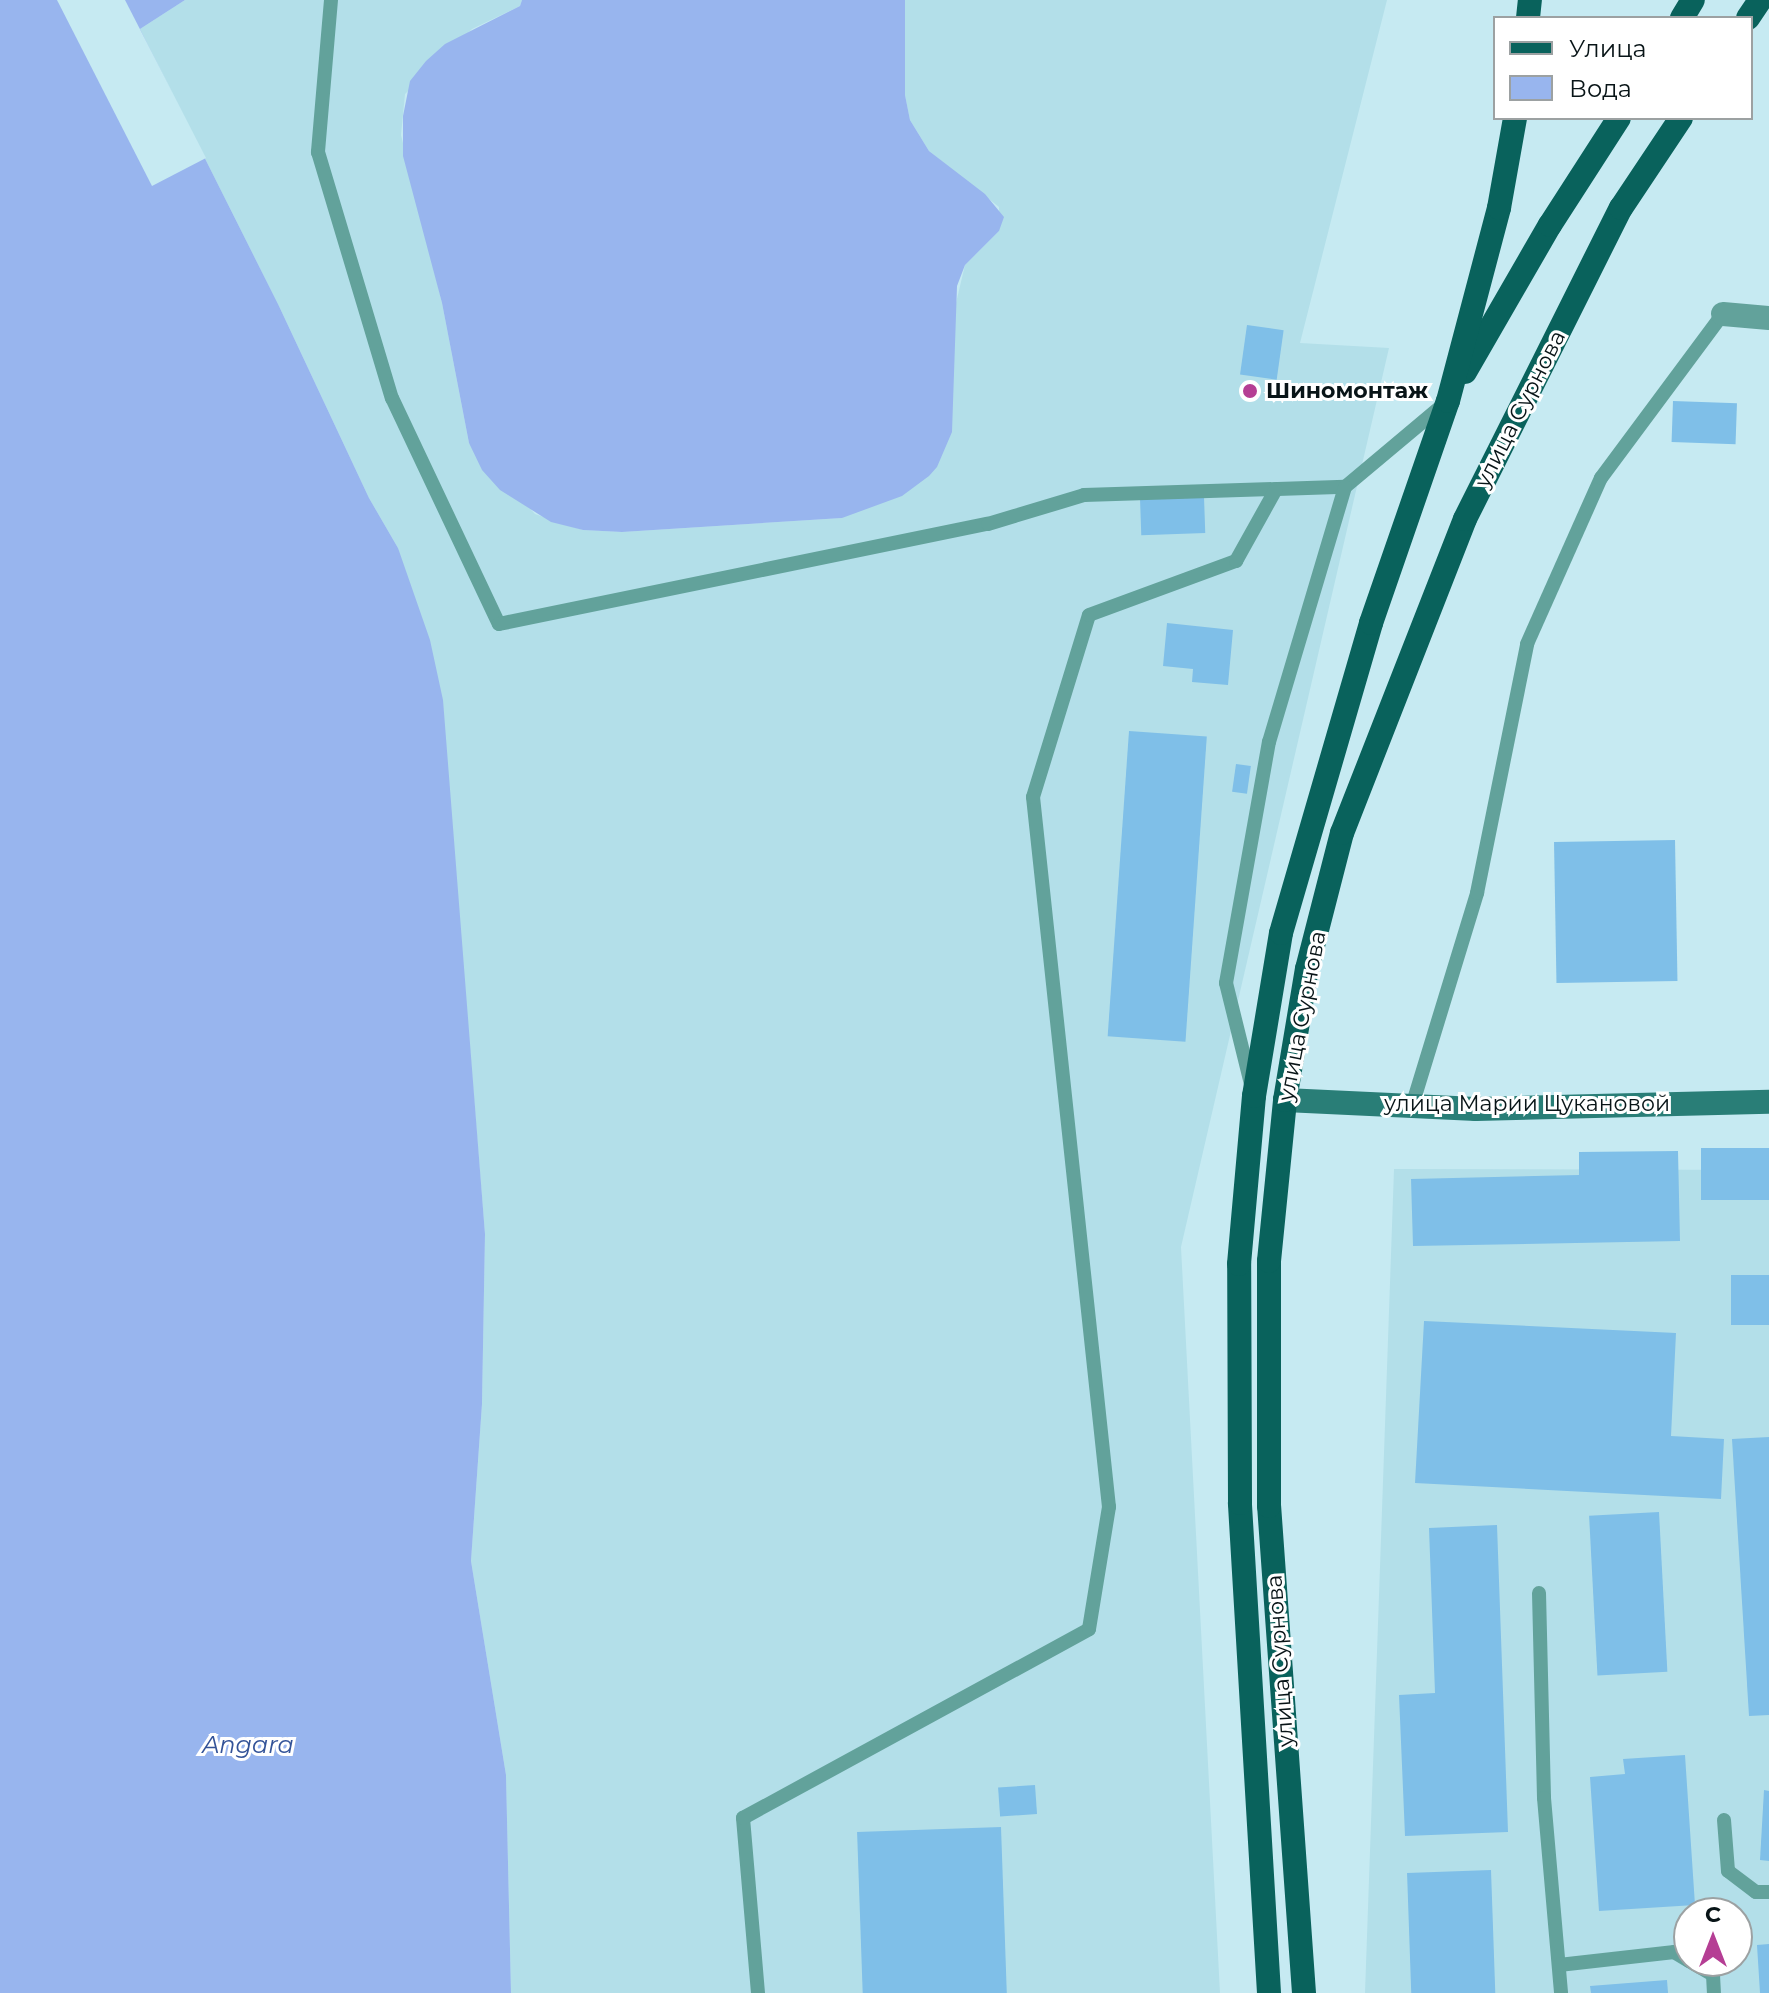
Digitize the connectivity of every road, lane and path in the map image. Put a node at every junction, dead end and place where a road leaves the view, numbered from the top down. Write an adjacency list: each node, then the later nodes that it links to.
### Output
1 (331, 0): 9 (lane)
2 (1515, 120): 7 (main road)
3 (1618, 120): 7 (main road)
4 (1680, 120): 11 (main road, улица Сурнова)
5 (1723, 314): 6 (street); 13 (lane)
6 (1769, 318)
7 (1448, 401): 8 (lane); 10 (main road, улица Сурнова)
8 (1345, 487): 9 (lane); 10 (lane)
9 (1276, 489): 19 (lane)
10 (1254, 1096): 20 (main road, улица Сурнова)
11 (1285, 1100): 13 (street, улица Марии Цукановой); 21 (main road, улица Сурнова)
12 (1769, 1102): 13 (street, улица Марии Цукановой)
13 (1412, 1106)
14 (1539, 1593): 18 (lane)
15 (1724, 1820): 16 (lane)
16 (1769, 1892)
17 (1673, 1952): 18 (lane)
18 (1559, 1965): 22 (lane)
19 (758, 1993)
20 (1269, 1993)
21 (1304, 1993)
22 (1561, 1993)

